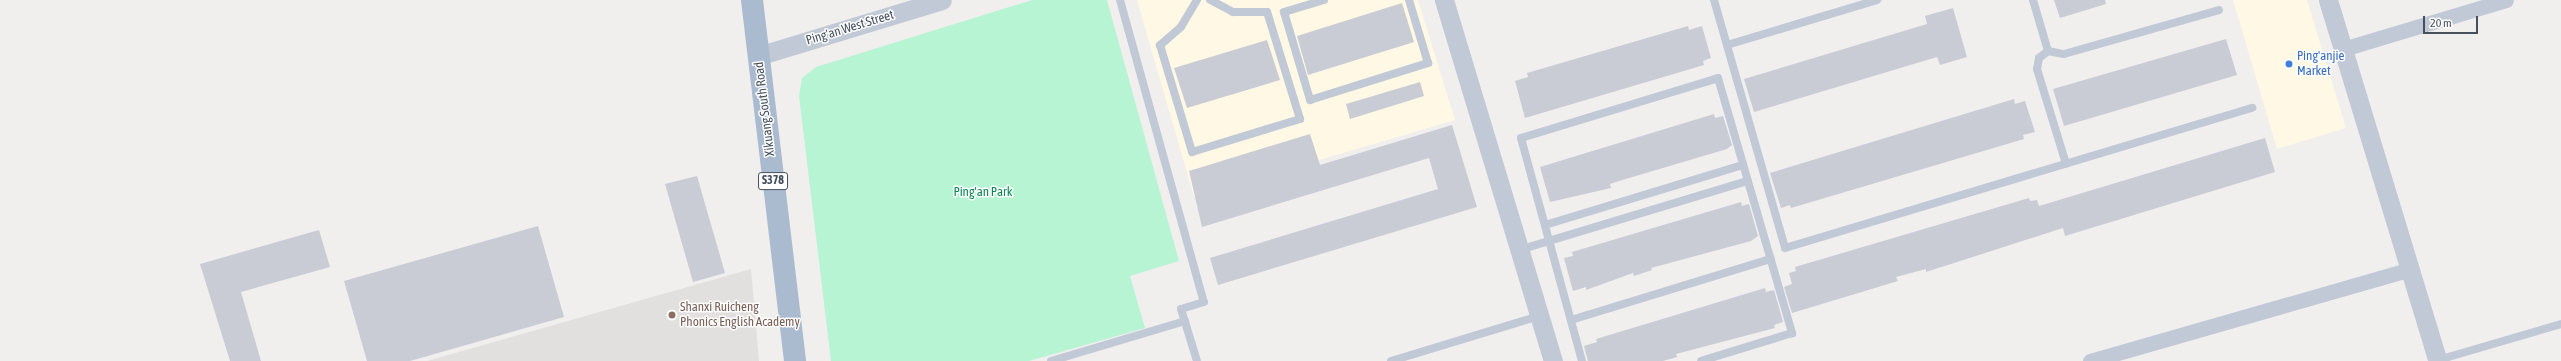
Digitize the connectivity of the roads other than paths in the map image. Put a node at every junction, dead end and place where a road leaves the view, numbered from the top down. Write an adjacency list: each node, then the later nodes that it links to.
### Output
1 (752, 0): 18 (main road, Xikuang South Road / S378)
2 (942, 0): 18 (street, Ping'an West Street)
3 (1120, 0): 30 (lane)
4 (1197, 0): 5 (lane)
5 (1210, 0)
6 (1324, 0): 7 (lane)
7 (1409, 0)
8 (1444, 0): 25 (street)
9 (1714, 0): 15 (lane)
10 (1877, 0): 15 (lane)
11 (2033, 0): 17 (lane)
12 (2328, 0): 16 (street)
13 (2506, 0): 16 (street)
14 (2219, 10): 17 (lane)
15 (1727, 45): 20 (lane)
16 (2343, 49): 27 (street)
17 (2048, 51): 20 (lane)
18 (758, 56): 32 (main road, Xikuang South Road / S378)
19 (2253, 108): 20 (lane)
20 (2066, 164)
21 (1743, 165): 22 (lane); 23 (lane); 23 (lane)
22 (1748, 181): 24 (lane); 26 (lane)
23 (1545, 225): 24 (lane)
24 (1550, 241): 25 (lane); 29 (lane)
25 (1519, 250): 28 (street)
26 (1771, 259): 29 (lane); 38 (lane)
27 (2410, 269): 39 (street); 40 (street)
28 (1539, 316): 35 (lane); 36 (street)
29 (1571, 320): 37 (lane)
30 (1185, 321): 33 (lane); 34 (lane)
31 (2561, 324): 40 (lane)
32 (795, 361)
33 (1051, 361)
34 (1197, 361)
35 (1391, 361)
36 (1553, 361)
37 (1582, 361)
38 (1701, 361)
39 (2090, 361)
40 (2438, 361)

